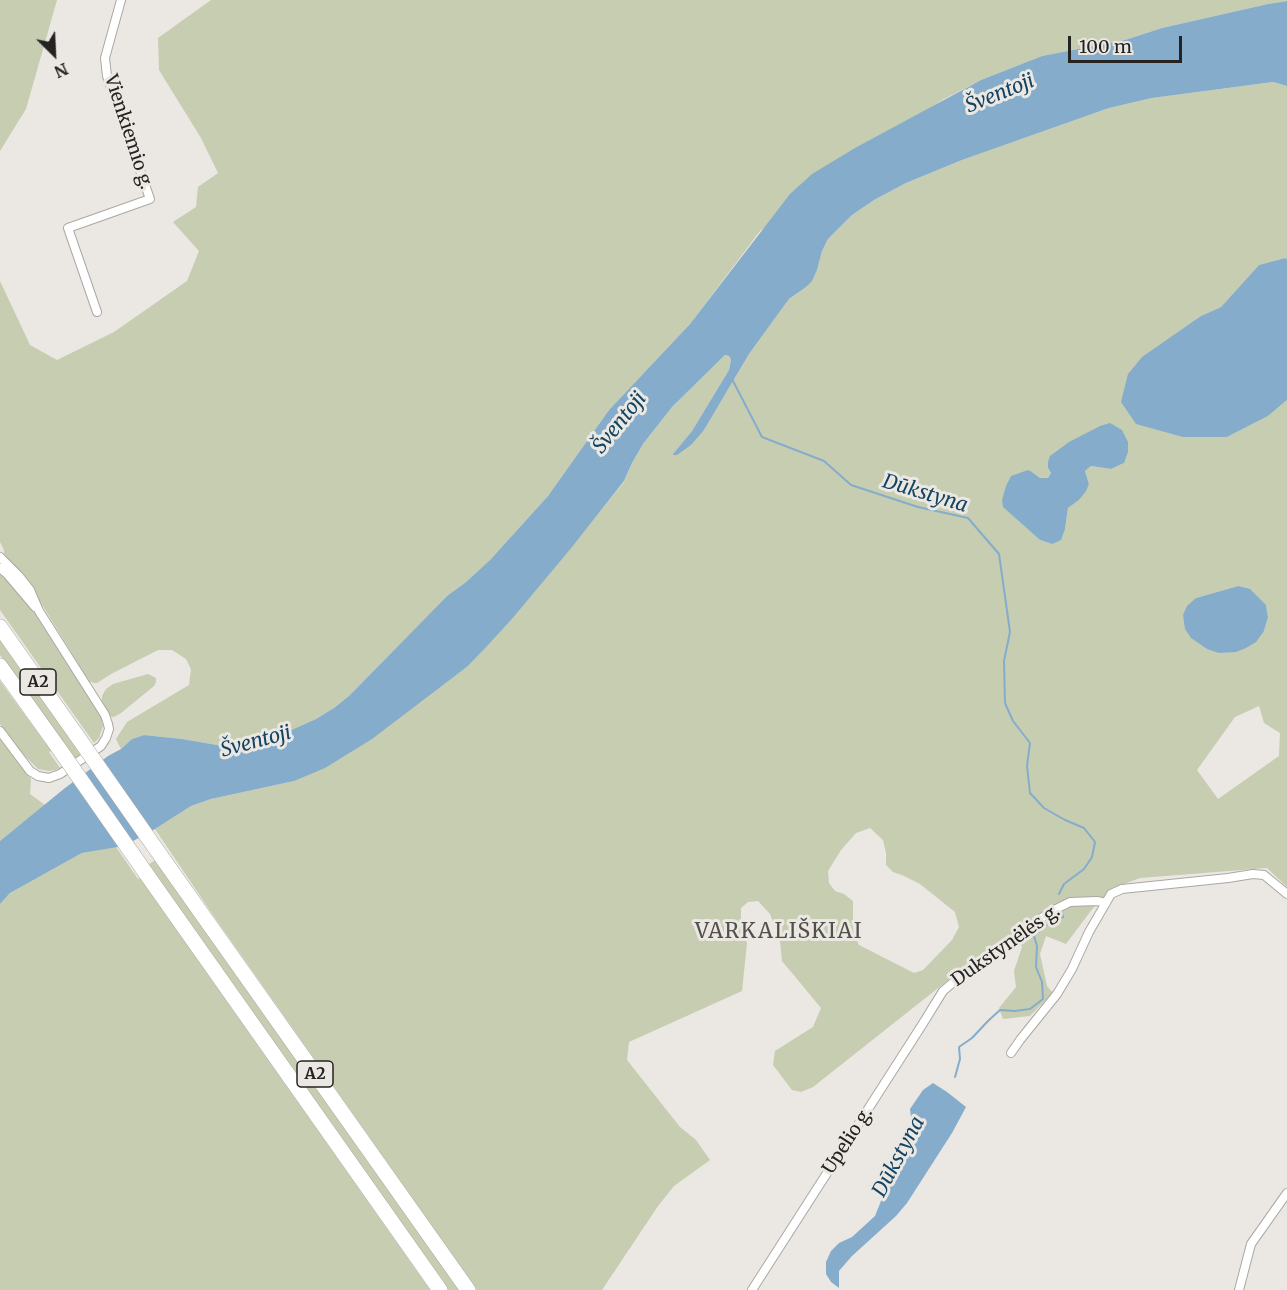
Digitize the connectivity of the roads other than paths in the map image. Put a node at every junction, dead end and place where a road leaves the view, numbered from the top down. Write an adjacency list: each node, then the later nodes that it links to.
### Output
1 (121, 0): 2 (street, Vienkiemio g.)
2 (97, 312)
3 (0, 557): 5 (street)
4 (0, 568): 5 (street)
5 (39, 611): 8 (street)
6 (0, 627): 15 (highway, A2, bridge)
7 (0, 666): 14 (highway, A2, bridge)
8 (0, 730)
9 (1287, 894): 10 (street)
10 (1106, 903): 11 (street, Dukstynėlės g.); 12 (street)
11 (943, 991): 16 (street, Upelio g.)
12 (1011, 1053)
13 (1287, 1193): 17 (street)
14 (440, 1290)
15 (468, 1290)
16 (752, 1290)
17 (1239, 1290)

